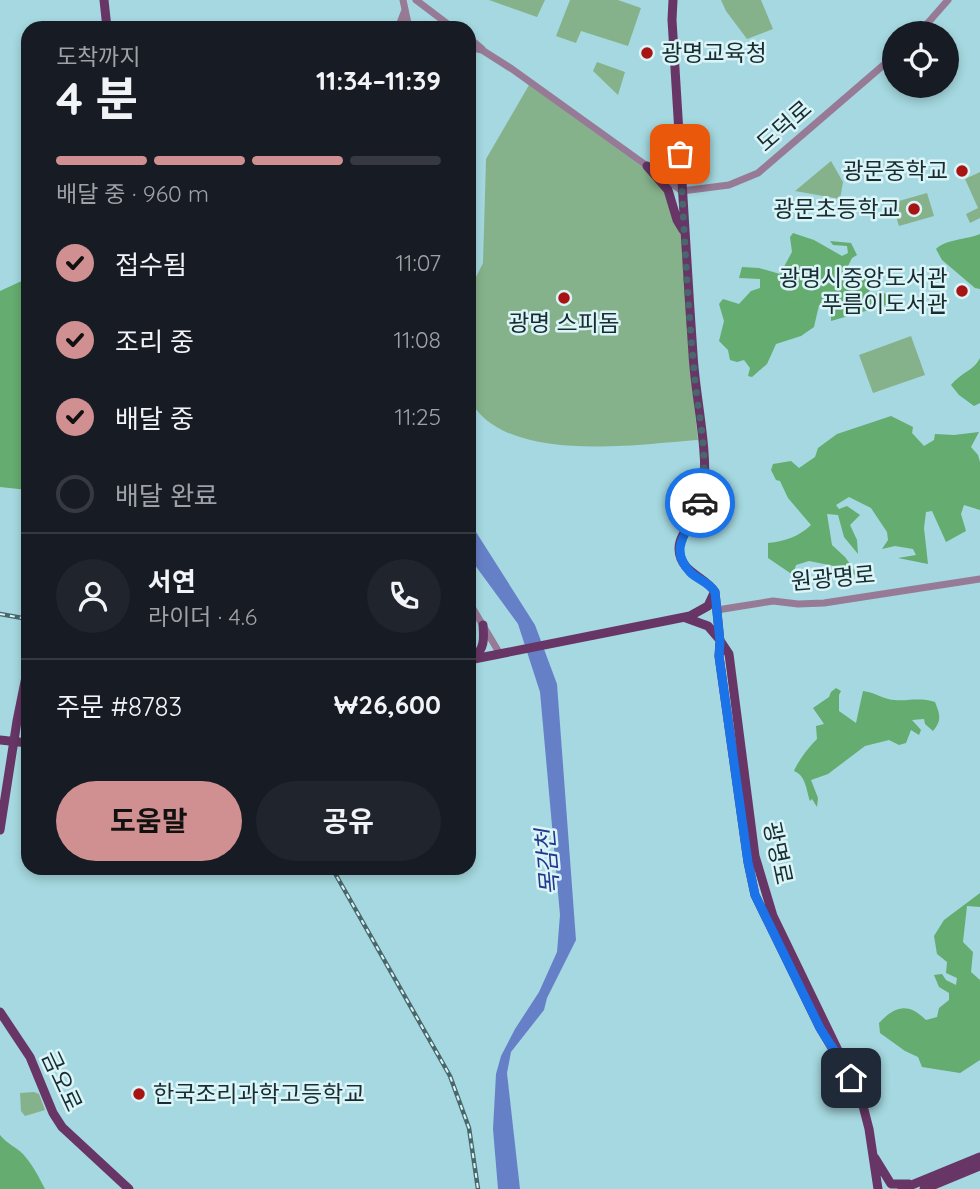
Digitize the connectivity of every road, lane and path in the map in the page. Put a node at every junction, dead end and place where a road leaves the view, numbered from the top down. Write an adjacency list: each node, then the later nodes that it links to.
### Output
1 (104, 0): 7 (main road)
2 (403, 0): 6 (street)
3 (416, 0): 10 (street)
4 (673, 0): 16 (main road)
5 (948, 0): 11 (street)
6 (405, 10): 8 (street); 9 (street)
7 (106, 21)
8 (401, 21)
9 (407, 21)
10 (444, 21)
11 (930, 21)
12 (476, 44): 14 (street)
13 (476, 49): 14 (street)
14 (482, 50): 17 (street)
15 (882, 66): 18 (street, 도덕로)
16 (680, 154): 17 (main road); 18 (main road)
17 (652, 169): 18 (street); 19 (main road)
18 (682, 191): 19 (main road)
19 (684, 231): 21 (main road)
20 (980, 579): 22 (street, 원광명로)
21 (715, 592): 22 (main road, 광명로); 24 (main road)
22 (717, 610): 24 (main road, 원광명로); 26 (main road, 광명로)
23 (476, 614): 25 (street)
24 (687, 616): 26 (main road); 27 (main road, 원광명로)
25 (483, 625): 27 (street); 28 (main road)
26 (720, 641): 38 (main road, 광명로)
27 (500, 654): 29 (main road, 원광명로)
28 (476, 655)
29 (476, 659)
30 (21, 702): 32 (main road)
31 (0, 740): 32 (main road)
32 (13, 743): 33 (main road); 35 (main road)
33 (21, 743)
34 (0, 781): 35 (main road)
35 (5, 798): 36 (main road)
36 (0, 830)
37 (0, 1012): 42 (main road, 금오로)
38 (872, 1152): 41 (main road); 43 (main road); 44 (main road, 광명로)
39 (980, 1157): 41 (main road)
40 (980, 1166): 46 (main road)
41 (914, 1184): 45 (main road)
42 (129, 1189)
43 (872, 1189)
44 (878, 1189)
45 (902, 1189)
46 (924, 1189)

